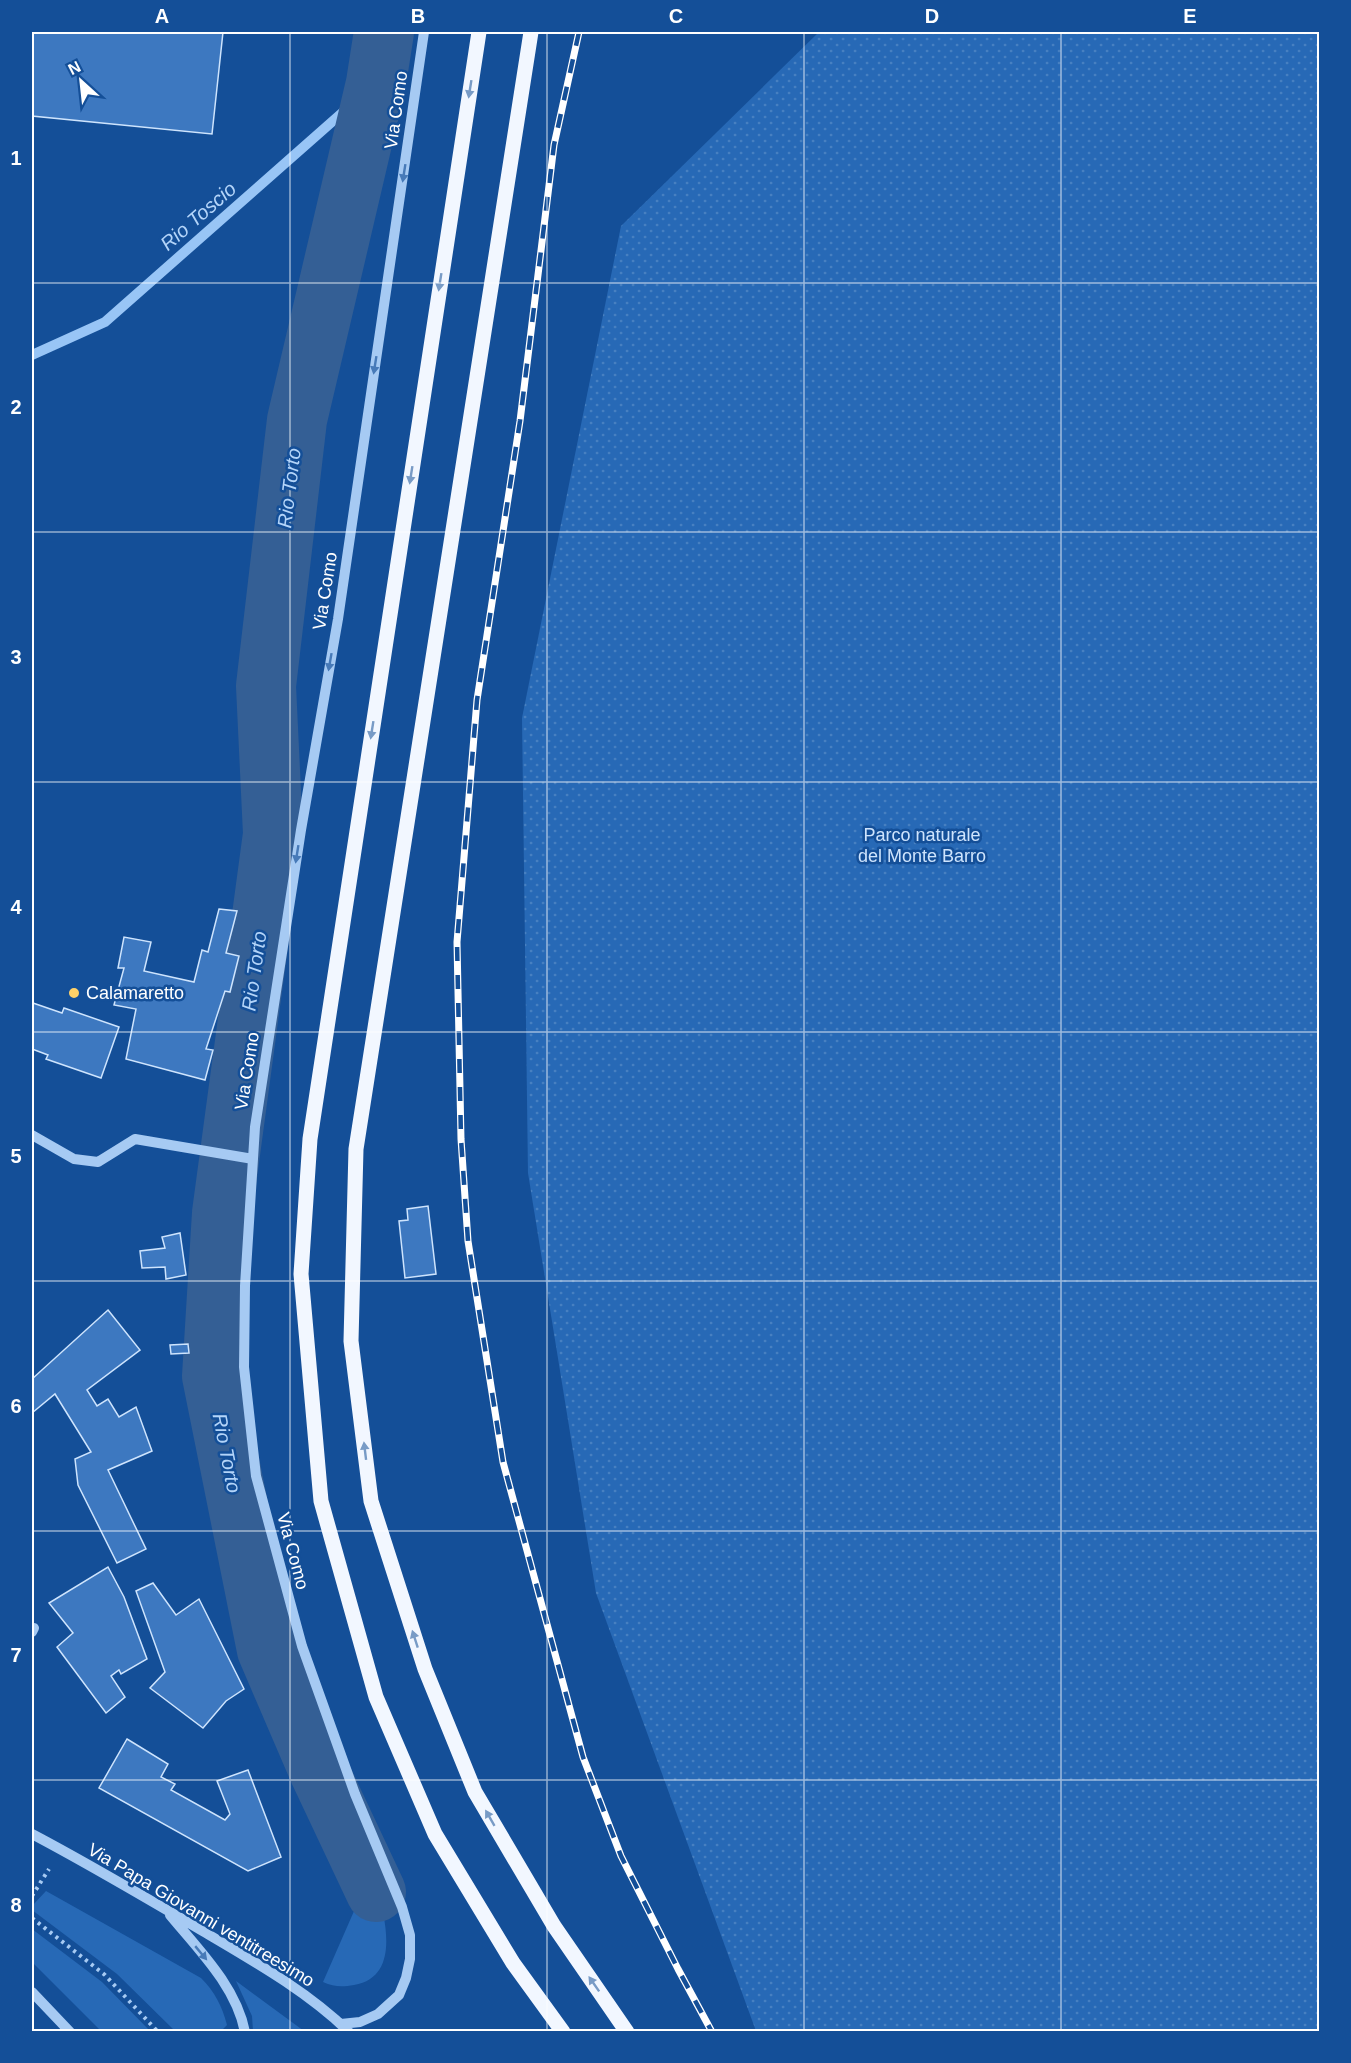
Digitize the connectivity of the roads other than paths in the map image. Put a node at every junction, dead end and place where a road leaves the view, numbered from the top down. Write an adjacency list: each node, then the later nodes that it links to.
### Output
1 (424, 32): 5 (street, Via Como, one-way to 5)
2 (479, 32): 12 (main road, one-way to 12)
3 (531, 32): 13 (main road, one-way to 3)
4 (32, 1135): 5 (street)
5 (248, 1158): 9 (street, Via Como)
6 (32, 1834): 7 (street, Via Papa Giovanni ventitreesimo)
7 (164, 1908): 9 (street, Via Papa Giovanni ventitreesimo); 11 (street, one-way to 11)
8 (32, 1992): 10 (street)
9 (345, 2028)
10 (70, 2031)
11 (245, 2031)
12 (562, 2031)
13 (627, 2031)

